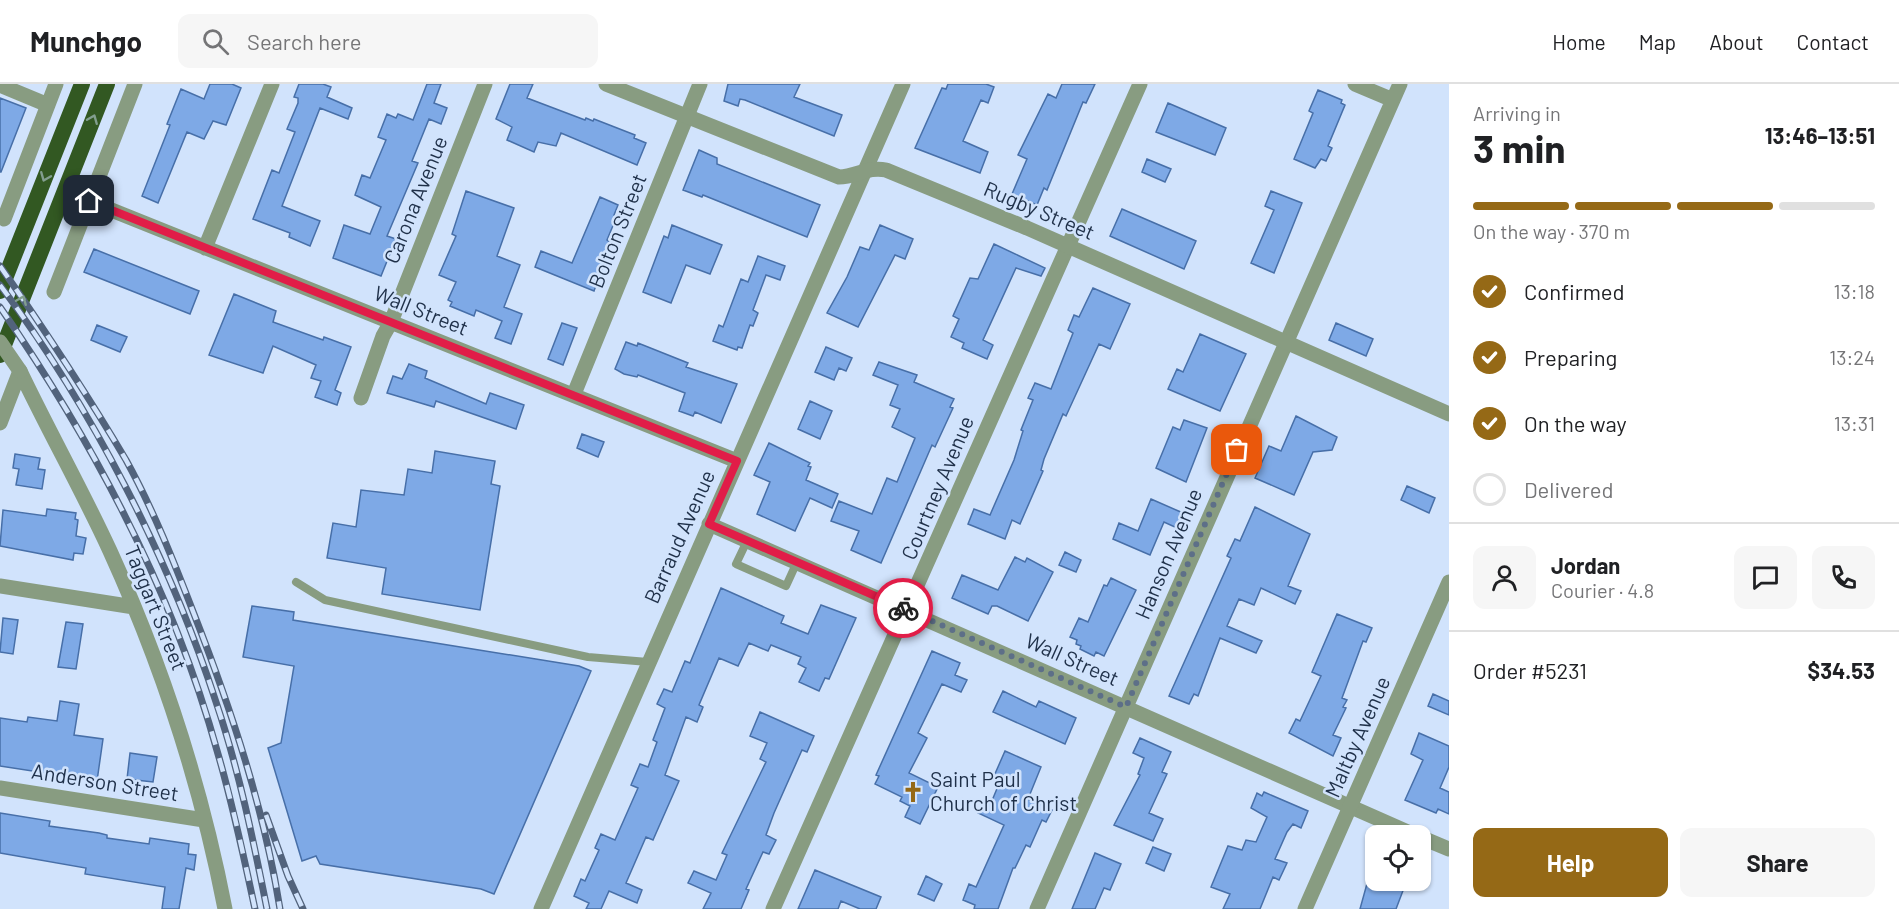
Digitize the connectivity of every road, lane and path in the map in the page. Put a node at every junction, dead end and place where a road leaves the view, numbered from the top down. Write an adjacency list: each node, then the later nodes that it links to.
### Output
1 (56, 84): 15 (street)
2 (82, 84): 22 (highway, one-way to 22)
3 (107, 84): 27 (highway, one-way to 3)
4 (135, 84): 18 (street)
5 (272, 84): 21 (street)
6 (485, 84): 24 (street, Carona Avenue)
7 (606, 84): 16 (street, Rugby Street)
8 (700, 84): 16 (street, Bolton Street)
9 (903, 84): 17 (street, Barraud Avenue)
10 (1140, 84): 20 (street, Courtney Avenue)
11 (1355, 84): 14 (street)
12 (1400, 84): 14 (street, Hanson Avenue)
13 (0, 85): 15 (street)
14 (1393, 100): 26 (street, Hanson Avenue)
15 (48, 105): 19 (street)
16 (687, 117): 17 (street, Rugby Street); 29 (street, Bolton Street)
17 (865, 170): 20 (street, Rugby Street); 33 (street, Barraud Avenue)
18 (89, 201): 21 (street, Wall Street); 23 (street)
19 (4, 219)
20 (1067, 246): 26 (street, Rugby Street); 41 (street, Courtney Avenue)
21 (205, 248): 24 (street, Wall Street)
22 (0, 291)
23 (54, 292)
24 (391, 322): 29 (street, Wall Street); 30 (street, Carona Avenue)
25 (0, 342): 28 (street, Taggart Street, bridge)
26 (1286, 343): 31 (street, Rugby Street); 43 (street, Hanson Avenue)
27 (0, 355)
28 (20, 372): 32 (street); 40 (street, Taggart Street)
29 (574, 394): 33 (street, Wall Street)
30 (362, 398)
31 (1449, 414)
32 (0, 423)
33 (737, 461): 34 (street, Barraud Avenue)
34 (709, 524): 35 (street, Wall Street); 42 (street, Barraud Avenue)
35 (747, 541): 36 (street, Wall Street); 36 (lane)
36 (797, 562): 41 (street, Wall Street)
37 (296, 582): 42 (lane)
38 (1449, 582): 45 (street, Maltby Avenue)
39 (0, 586): 40 (street)
40 (134, 607): 46 (street, Taggart Street)
41 (908, 610): 43 (street, Wall Street); 52 (street, Courtney Avenue)
42 (648, 662): 51 (street, Barraud Avenue)
43 (1126, 707): 45 (street, Wall Street); 53 (street, Hanson Avenue)
44 (0, 788): 46 (street, Anderson Street)
45 (1351, 807): 47 (street, Wall Street); 54 (street, Maltby Avenue)
46 (204, 820): 50 (street, Taggart Street)
47 (1393, 825)
48 (1431, 841): 49 (street, Wall Street)
49 (1449, 849)
50 (225, 909)
51 (541, 909)
52 (773, 909)
53 (1037, 909)
54 (1305, 909)

